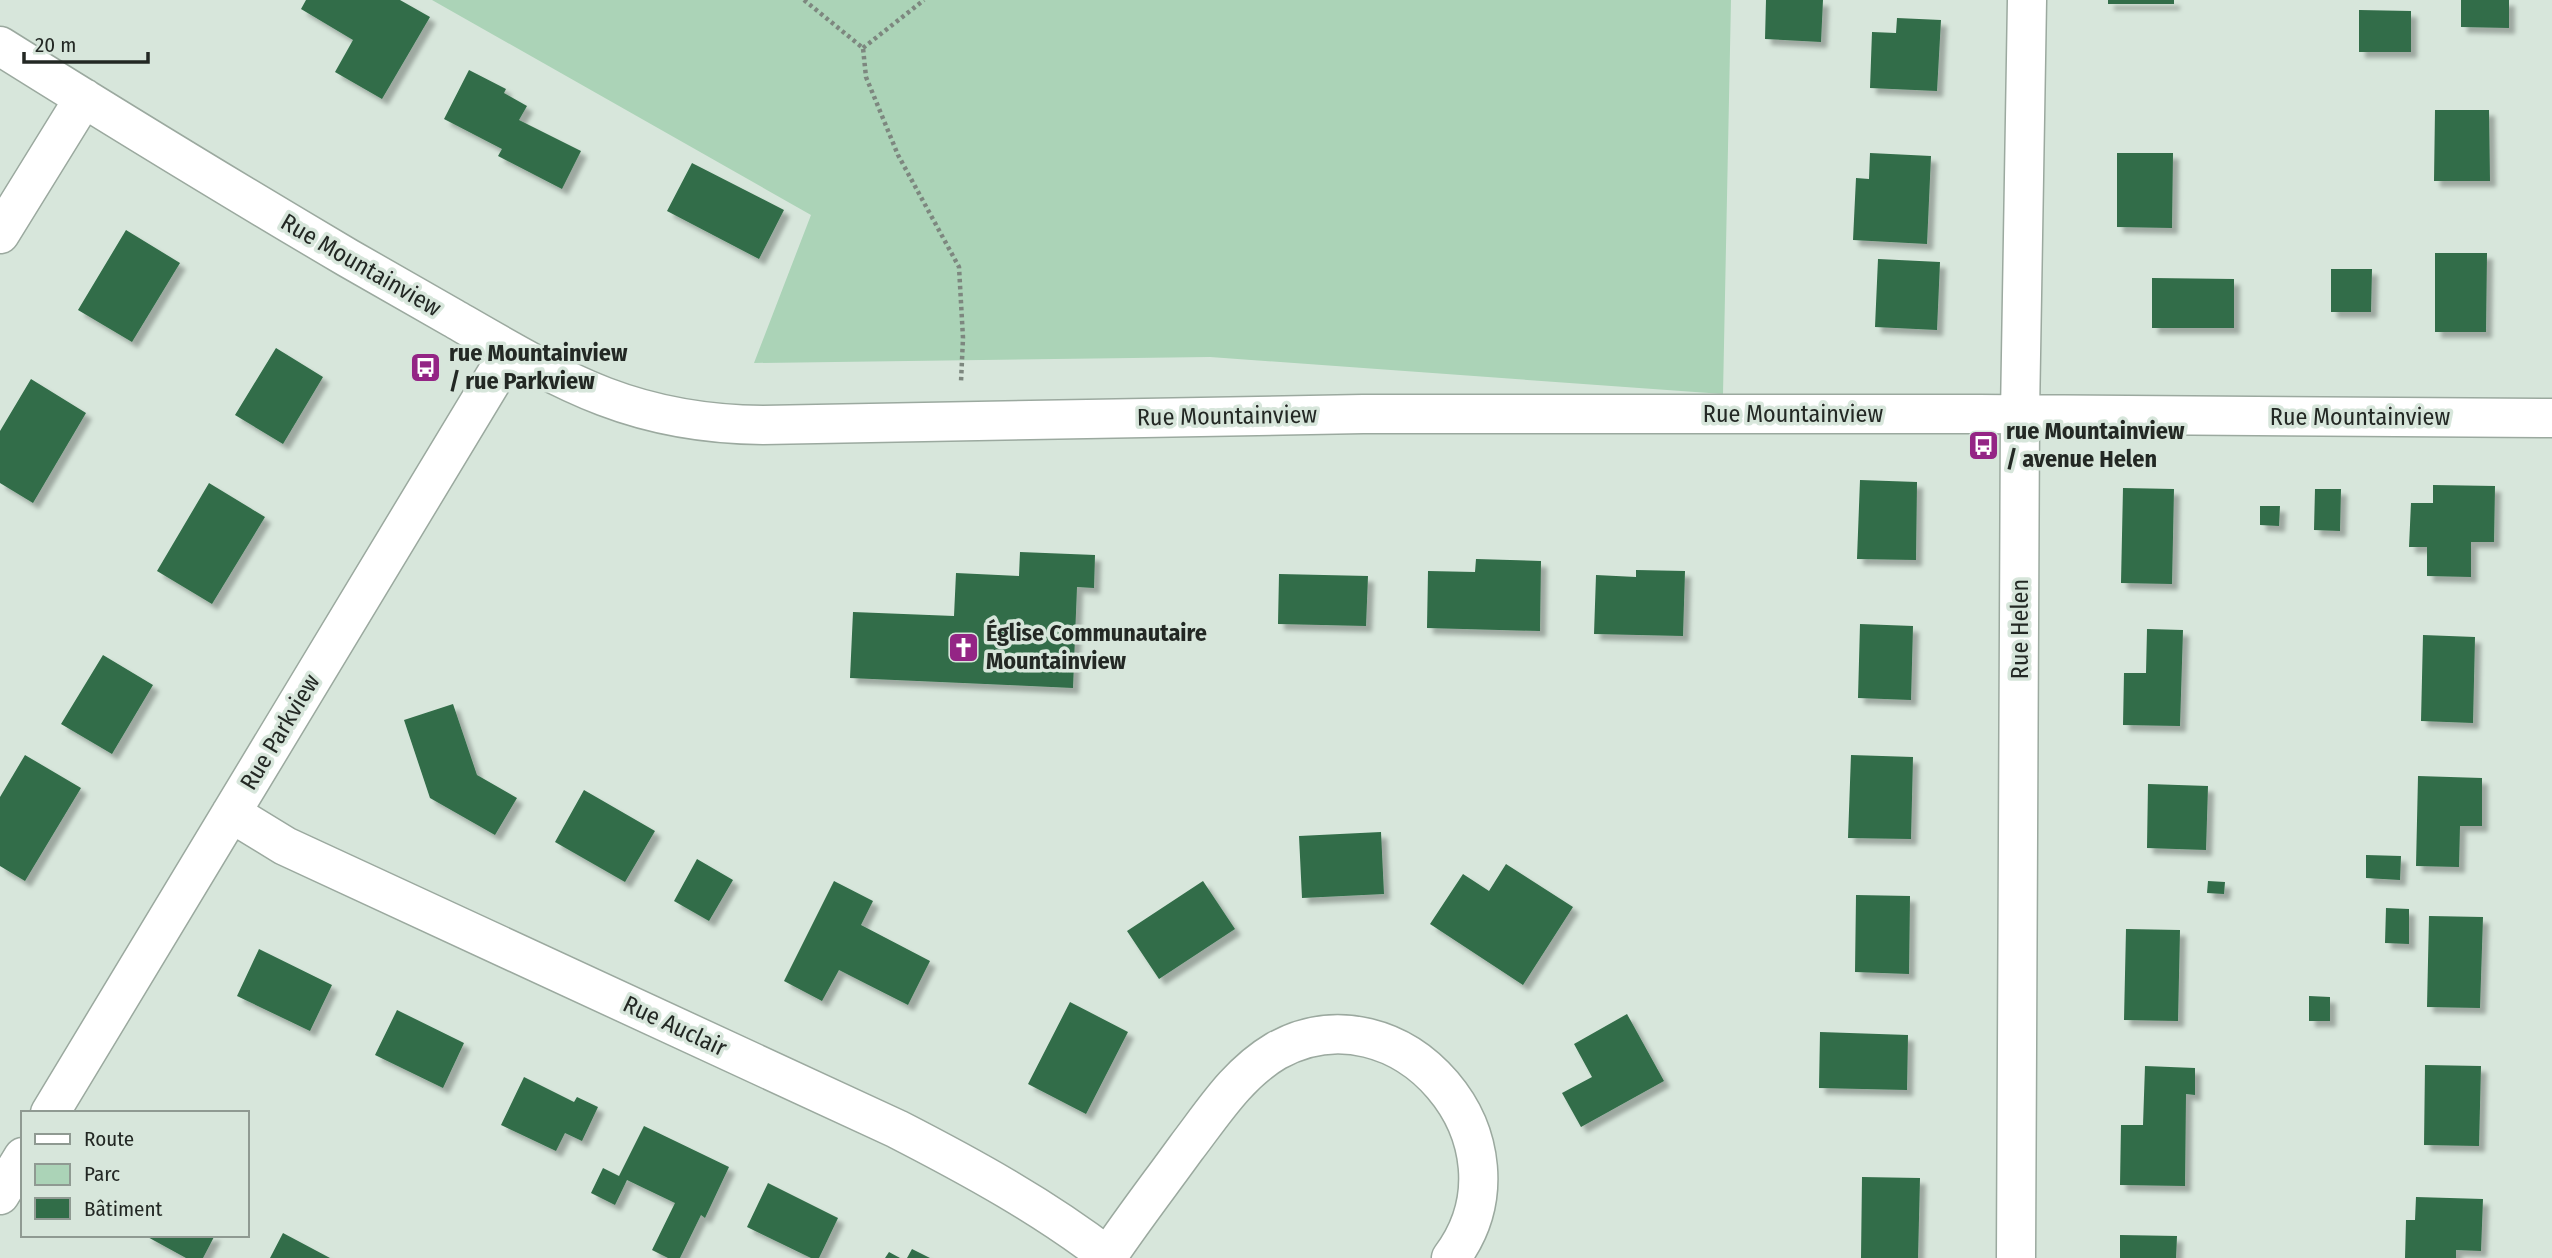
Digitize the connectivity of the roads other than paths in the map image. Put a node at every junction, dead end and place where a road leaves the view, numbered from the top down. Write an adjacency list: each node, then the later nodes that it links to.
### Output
1 (2027, 0): 6 (street, Rue Helen)
2 (0, 46): 3 (street, Rue Mountainview)
3 (84, 98): 4 (street); 5 (street, Rue Mountainview)
4 (0, 234)
5 (510, 351): 6 (street, Rue Mountainview); 8 (street, Rue Parkview)
6 (2020, 414): 7 (street, Rue Mountainview); 14 (street, Rue Helen)
7 (2552, 418)
8 (231, 814): 9 (street, Rue Parkview); 12 (street, Rue Auclair)
9 (51, 1111)
10 (21, 1160): 11 (street)
11 (0, 1195)
12 (1109, 1257): 13 (street, Rue Auclair)
13 (1451, 1258)
14 (2016, 1258)

